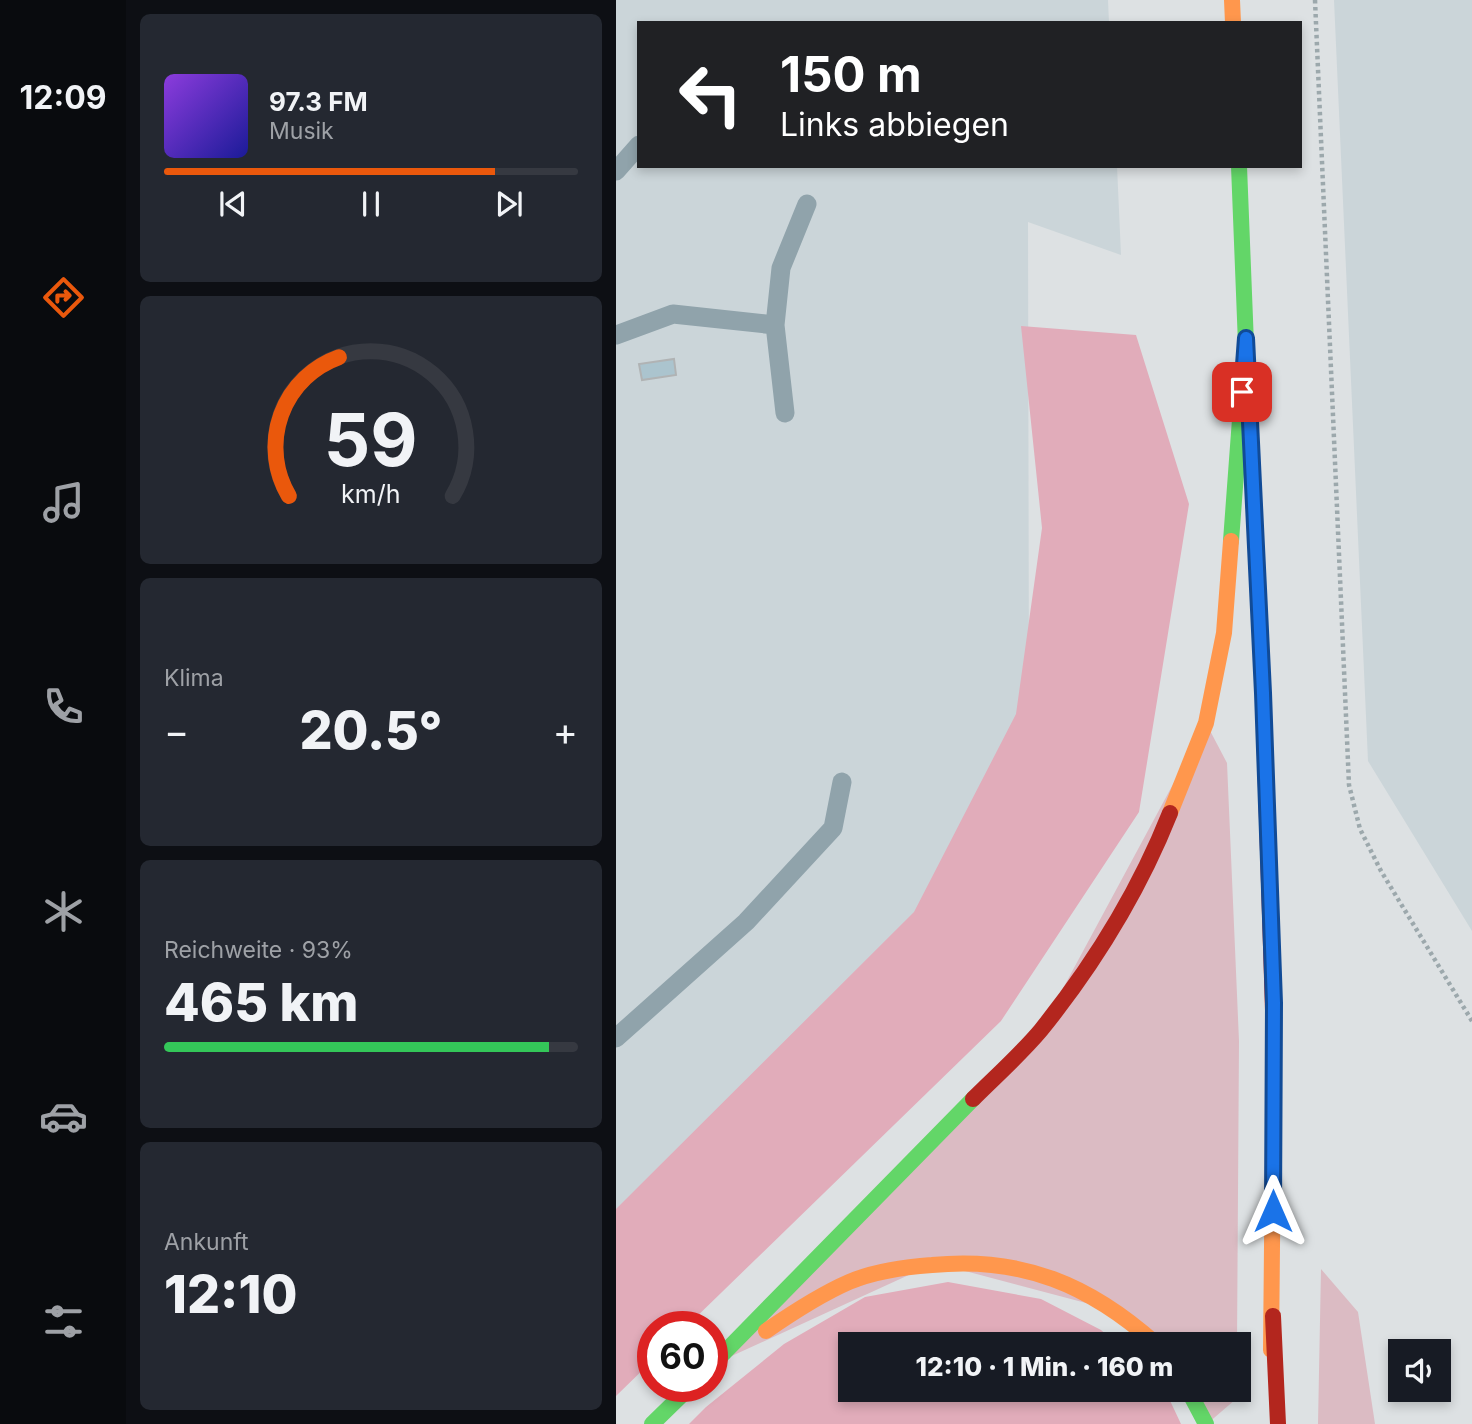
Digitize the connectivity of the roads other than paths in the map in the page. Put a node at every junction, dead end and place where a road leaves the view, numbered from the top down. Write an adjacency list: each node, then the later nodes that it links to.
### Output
1 (1231, 0): 2 (main road)
2 (1233, 21)
3 (637, 147): 5 (lane)
4 (1239, 168): 9 (main road)
5 (616, 170)
6 (807, 204): 7 (lane)
7 (775, 325): 8 (lane); 10 (lane)
8 (616, 335)
9 (1246, 338): 13 (main road); 15 (main road)
10 (785, 414)
11 (842, 782): 12 (lane)
12 (616, 1038)
13 (1273, 1315): 21 (main road); 22 (main road)
14 (1142, 1332): 16 (main road)
15 (728, 1351)
16 (728, 1356)
17 (675, 1402): 19 (main road)
18 (1194, 1402): 20 (main road)
19 (652, 1424)
20 (1206, 1424)
21 (1268, 1424)
22 (1278, 1424)

